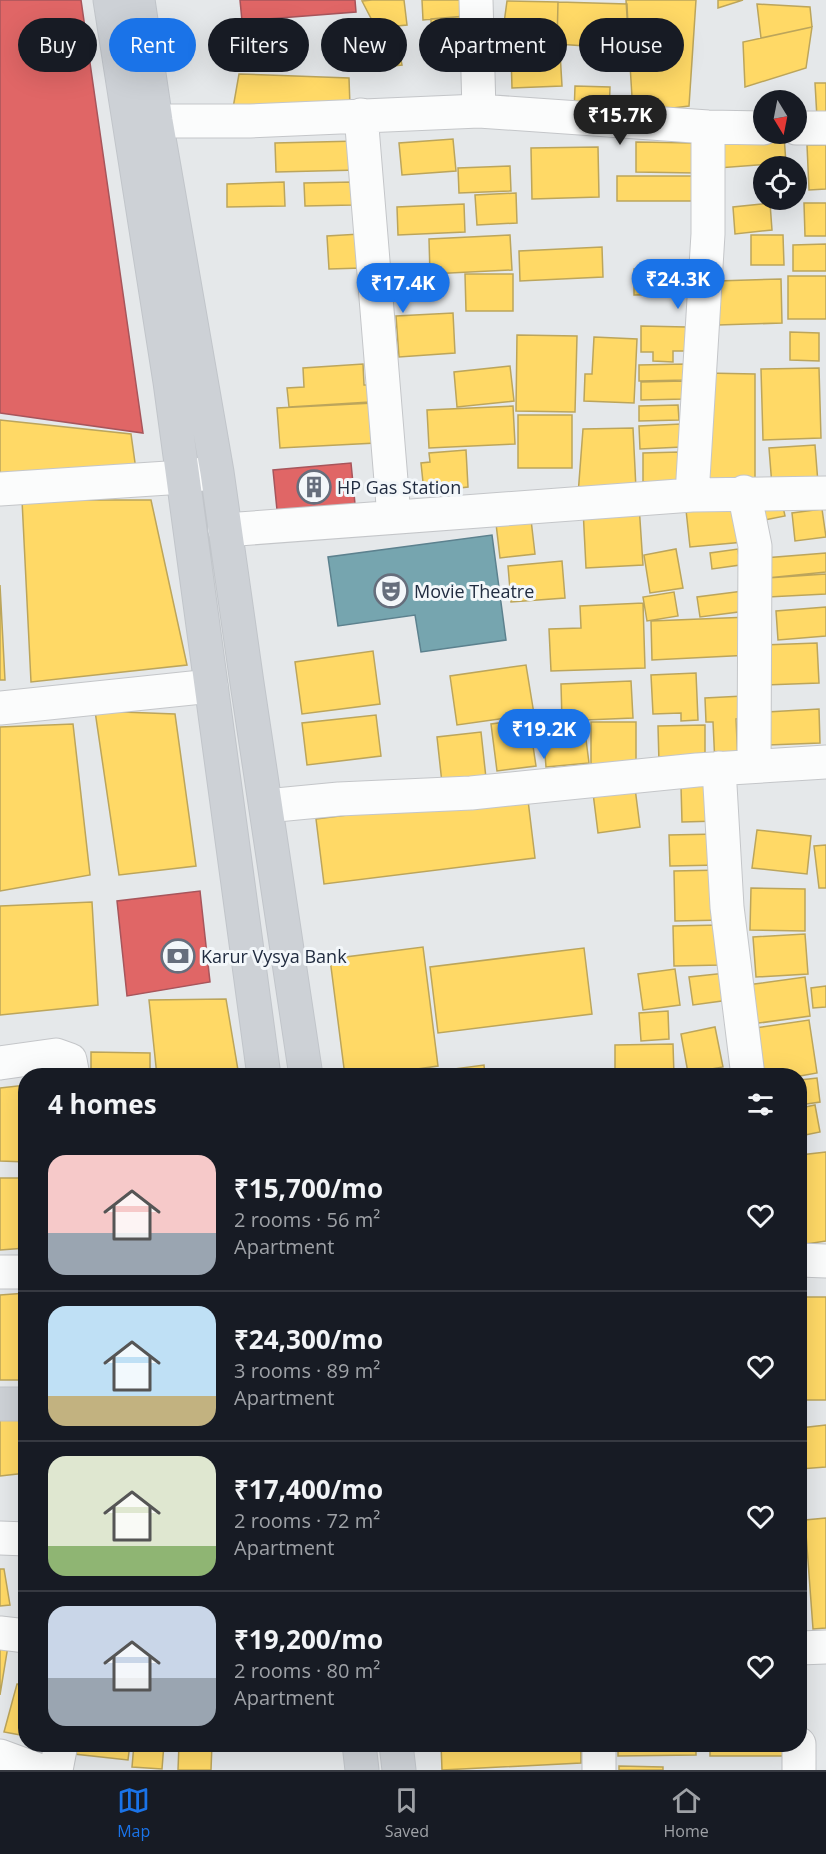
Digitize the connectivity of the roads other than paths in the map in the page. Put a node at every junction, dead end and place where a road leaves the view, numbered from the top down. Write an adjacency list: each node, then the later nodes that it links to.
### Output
1 (110, 0): 12 (main road)
2 (138, 0): 6 (main road)
3 (476, 0): 4 (street)
4 (479, 111): 5 (street); 7 (street)
5 (361, 115): 6 (street); 17 (street)
6 (156, 121): 11 (main road)
7 (708, 127): 8 (street); 16 (street)
8 (753, 128)
9 (807, 128): 10 (street)
10 (826, 128)
11 (217, 472): 12 (street); 18 (main road)
12 (183, 477): 13 (street); 19 (main road)
13 (0, 489)
14 (744, 492): 15 (street); 16 (street); 22 (street)
15 (826, 493)
16 (692, 495): 17 (street)
17 (394, 517): 18 (street)
18 (225, 530): 24 (main road)
19 (211, 686): 20 (street); 27 (main road)
20 (0, 708)
21 (826, 762): 22 (street)
22 (754, 766): 23 (street)
23 (719, 768): 24 (street); 29 (street)
24 (266, 806): 28 (main road)
25 (0, 1063): 26 (street)
26 (72, 1068)
27 (263, 1068)
28 (305, 1068)
29 (747, 1068)
30 (807, 1260): 31 (street)
31 (826, 1261)
32 (0, 1272): 33 (street)
33 (18, 1272)
34 (0, 1404): 35 (main road)
35 (18, 1404)
36 (0, 1538): 37 (street)
37 (18, 1539)
38 (0, 1633): 39 (street)
39 (18, 1635)
40 (826, 1647): 41 (street)
41 (807, 1648)
42 (59, 1752): 49 (street)
43 (360, 1752): 50 (main road)
44 (397, 1752): 51 (main road)
45 (599, 1752): 52 (street)
46 (799, 1752): 53 (street)
47 (0, 1756): 48 (street)
48 (38, 1770)
49 (56, 1770)
50 (362, 1770)
51 (399, 1770)
52 (599, 1770)
53 (799, 1770)

